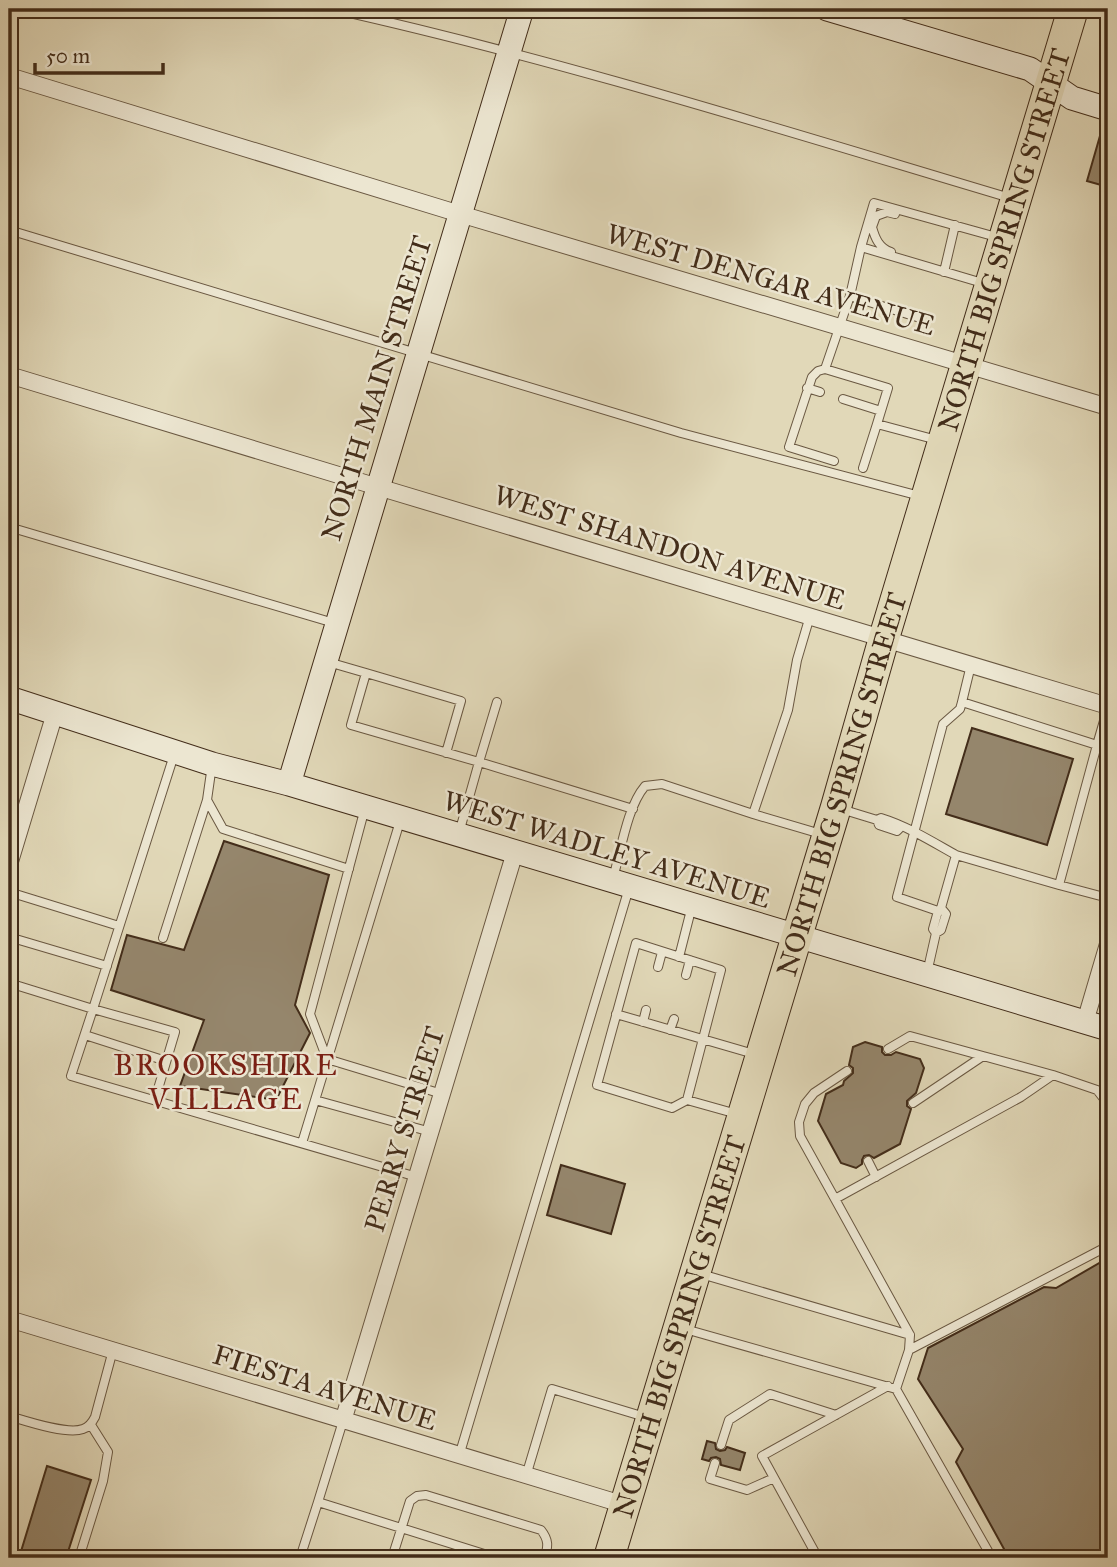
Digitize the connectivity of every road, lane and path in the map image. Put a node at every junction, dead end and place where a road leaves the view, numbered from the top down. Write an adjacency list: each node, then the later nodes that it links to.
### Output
1 (331, 9): 5 (lane)
2 (522, 9): 5 (main road, NORTH MAIN STREET)
3 (827, 9): 7 (main road)
4 (1073, 9): 7 (highway, NORTH BIG SPRING STREET)
5 (509, 51): 9 (lane); 10 (main road, NORTH MAIN STREET)
6 (9, 76): 10 (street, WEST DENGAR AVENUE)
7 (1051, 84): 8 (main road); 9 (highway, NORTH BIG SPRING STREET)
8 (1108, 109)
9 (1016, 200): 14 (highway, NORTH BIG SPRING STREET)
10 (460, 214): 21 (street, WEST DENGAR AVENUE); 22 (main road, NORTH MAIN STREET)
11 (924, 216): 12 (lane); 15 (lane); 16 (lane)
12 (956, 225): 14 (lane); 17 (lane)
13 (9, 230): 22 (lane)
14 (1003, 239): 18 (highway, NORTH BIG SPRING STREET)
15 (861, 247): 16 (lane); 19 (lane)
16 (924, 266): 17 (lane)
17 (944, 272): 18 (lane)
18 (990, 285): 23 (highway, NORTH BIG SPRING STREET)
19 (850, 296): 20 (lane); 21 (lane)
20 (920, 318)
21 (839, 327): 23 (street, WEST DENGAR AVENUE); 24 (lane)
22 (418, 353): 35 (main road, NORTH MAIN STREET); 36 (lane)
23 (967, 364): 29 (street, WEST DENGAR AVENUE); 32 (highway, NORTH BIG SPRING STREET)
24 (825, 369): 26 (lane); 30 (lane)
25 (9, 375): 35 (street, WEST SHANDON AVENUE)
26 (807, 388): 27 (lane); 33 (lane)
27 (820, 391)
28 (843, 399): 30 (lane)
29 (1108, 407)
30 (881, 411): 31 (lane)
31 (877, 424): 32 (lane); 34 (lane)
32 (943, 441): 36 (highway, NORTH BIG SPRING STREET)
33 (834, 461)
34 (863, 468)
35 (378, 487): 38 (street, WEST SHANDON AVENUE); 39 (main road, NORTH MAIN STREET)
36 (927, 498): 40 (highway, NORTH BIG SPRING STREET)
37 (9, 527): 39 (lane)
38 (810, 616): 40 (street, WEST SHANDON AVENUE); 59 (lane)
39 (337, 624): 41 (main road, NORTH MAIN STREET)
40 (884, 638): 42 (street, WEST SHANDON AVENUE); 57 (highway, NORTH BIG SPRING STREET)
41 (326, 661): 43 (lane); 54 (main road, NORTH MAIN STREET)
42 (971, 665): 46 (lane); 47 (street, WEST SHANDON AVENUE)
43 (366, 673): 51 (lane); 51 (lane)
44 (9, 698): 48 (main road, WEST WADLEY AVENUE)
45 (497, 702): 52 (lane)
46 (962, 702): 49 (lane); 61 (lane)
47 (1108, 707): 49 (lane)
48 (55, 713): 50 (main road, WEST WADLEY AVENUE); 66 (street)
49 (1097, 745): 69 (lane)
50 (175, 752): 53 (main road, WEST WADLEY AVENUE); 74 (lane)
51 (446, 753): 52 (lane)
52 (479, 762): 58 (lane); 62 (lane)
53 (212, 764): 54 (main road, WEST WADLEY AVENUE); 55 (lane)
54 (289, 785): 56 (main road, WEST WADLEY AVENUE)
55 (207, 800): 67 (lane); 76 (lane)
56 (365, 807): 60 (main road, WEST WADLEY AVENUE); 67 (lane)
57 (836, 807): 61 (lane); 63 (highway, NORTH BIG SPRING STREET)
58 (633, 809): 59 (lane); 68 (lane)
59 (753, 814): 63 (lane)
60 (402, 818): 62 (main road, WEST WADLEY AVENUE); 100 (lane)
61 (914, 831): 65 (lane); 73 (lane)
62 (458, 835): 64 (main road, WEST WADLEY AVENUE)
63 (827, 835): 77 (highway, NORTH BIG SPRING STREET)
64 (515, 852): 68 (main road, WEST WADLEY AVENUE); 104 (street, PERRY STREET)
65 (956, 855): 69 (lane); 73 (lane)
66 (9, 864)
67 (348, 869): 100 (lane)
68 (621, 884): 72 (main road, WEST WADLEY AVENUE); 131 (lane)
69 (1059, 885): 71 (lane)
70 (9, 892): 74 (lane)
71 (1108, 898)
72 (692, 905): 77 (main road, WEST WADLEY AVENUE); 80 (lane)
73 (940, 910): 85 (lane)
74 (119, 926): 82 (lane)
75 (9, 937): 82 (lane)
76 (163, 937)
77 (797, 937): 85 (main road, WEST WADLEY AVENUE); 98 (highway, NORTH BIG SPRING STREET)
78 (1108, 944): 92 (street)
79 (662, 952): 80 (lane); 83 (lane); 89 (lane)
80 (679, 957): 81 (lane)
81 (690, 960): 84 (lane); 96 (lane)
82 (107, 966): 87 (lane)
83 (658, 967)
84 (685, 975)
85 (926, 976): 92 (main road, WEST WADLEY AVENUE)
86 (9, 983): 87 (lane)
87 (93, 1009): 95 (lane); 101 (lane)
88 (646, 1010): 91 (lane)
89 (616, 1014): 91 (lane); 107 (lane)
90 (674, 1019): 94 (lane)
91 (643, 1022): 94 (lane)
92 (1085, 1022): 93 (main road, WEST WADLEY AVENUE)
93 (1108, 1029)
94 (670, 1030): 96 (lane)
95 (85, 1035): 101 (lane); 105 (lane)
96 (703, 1039): 98 (lane); 107 (lane)
97 (888, 1049): 99 (lane)
98 (761, 1056): 110 (highway, NORTH BIG SPRING STREET)
99 (983, 1056): 103 (lane); 108 (lane)
100 (327, 1059): 104 (lane); 106 (lane)
101 (166, 1061): 105 (lane)
102 (847, 1071): 116 (lane)
103 (1054, 1075): 109 (lane); 115 (lane)
104 (442, 1094): 111 (street, PERRY STREET)
105 (155, 1100): 112 (lane)
106 (315, 1100): 111 (lane); 112 (lane)
107 (687, 1100): 110 (lane)
108 (913, 1103)
109 (1108, 1104)
110 (743, 1116): 118 (highway, NORTH BIG SPRING STREET)
111 (431, 1132): 114 (street, PERRY STREET)
112 (302, 1143): 114 (lane)
113 (868, 1161): 115 (lane)
114 (417, 1177): 128 (street, PERRY STREET)
115 (876, 1177): 116 (lane)
116 (835, 1199): 121 (lane)
117 (1108, 1246): 123 (lane)
118 (696, 1272): 120 (highway, NORTH BIG SPRING STREET); 121 (lane)
119 (9, 1319): 122 (street, FIESTA AVENUE)
120 (679, 1327): 124 (lane); 127 (highway, NORTH BIG SPRING STREET)
121 (910, 1335): 123 (lane)
122 (113, 1350): 128 (street, FIESTA AVENUE); 129 (lane)
123 (909, 1350): 124 (lane)
124 (892, 1388): 125 (lane); 145 (lane)
125 (836, 1415): 130 (lane); 134 (lane)
126 (9, 1416): 129 (lane)
127 (651, 1419): 133 (lane); 136 (highway, NORTH BIG SPRING STREET)
128 (343, 1421): 131 (street, FIESTA AVENUE); 135 (lane)
129 (91, 1425): 138 (lane)
130 (721, 1445)
131 (460, 1456): 133 (street, FIESTA AVENUE)
132 (715, 1463): 134 (lane)
133 (526, 1476): 136 (street, FIESTA AVENUE)
134 (774, 1478): 144 (lane)
135 (318, 1502): 137 (lane); 139 (lane)
136 (625, 1505): 143 (highway, NORTH BIG SPRING STREET)
137 (402, 1528): 140 (lane); 141 (lane); 142 (lane)
138 (79, 1558)
139 (300, 1558)
140 (393, 1558)
141 (497, 1558)
142 (545, 1558)
143 (609, 1558)
144 (818, 1558)
145 (992, 1558)

